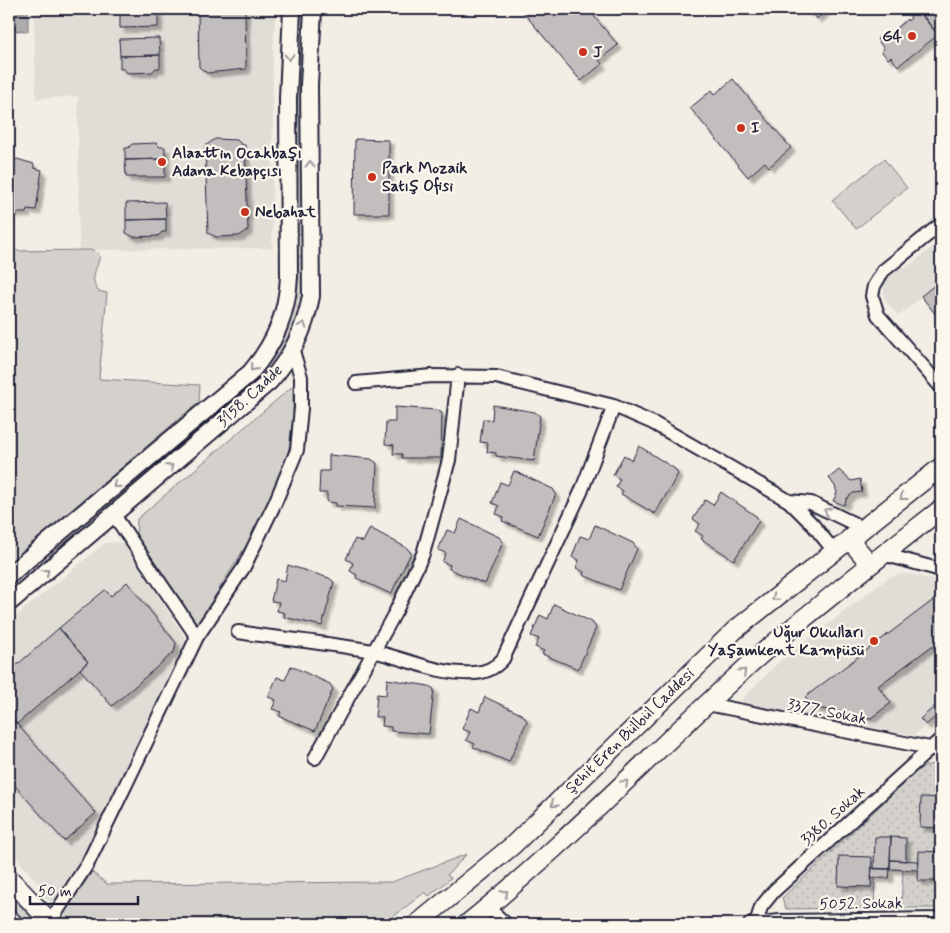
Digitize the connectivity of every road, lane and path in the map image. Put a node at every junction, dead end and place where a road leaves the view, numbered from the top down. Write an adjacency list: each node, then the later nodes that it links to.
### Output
1 (292, 9): 4 (street, 3158. Cadde, one-way to 4)
2 (313, 9): 5 (street, 3158. Cadde, one-way to 2)
3 (941, 224): 9 (street)
4 (288, 245): 5 (street); 20 (street, 3158. Cadde, one-way to 20)
5 (311, 245): 6 (street, 3158. Cadde, one-way to 5)
6 (293, 352): 14 (street, 3158. Cadde, one-way to 6); 23 (street)
7 (458, 375): 8 (street); 10 (street); 24 (street)
8 (356, 383)
9 (941, 387)
10 (614, 406): 12 (street); 24 (street)
11 (941, 467): 15 (main road, Şehit Eren Bülbül Caddesi, one-way to 15)
12 (789, 501): 15 (street, one-way to 12); 17 (street)
13 (941, 509): 18 (main road, Şehit Eren Bülbül Caddesi)
14 (114, 515): 21 (street, 3158. Cadde, one-way to 14); 23 (street)
15 (863, 528): 16 (main road, Şehit Eren Bülbül Caddesi)
16 (849, 539): 17 (main road, Şehit Eren Bülbül Caddesi); 18 (main road)
17 (834, 551): 37 (main road, Şehit Eren Bülbül Caddesi, one-way to 37)
18 (876, 559): 19 (street); 25 (main road, Şehit Eren Bülbül Caddesi, one-way to 18)
19 (941, 570)
20 (9, 575)
21 (9, 603)
22 (238, 632): 24 (street)
23 (197, 637): 34 (street)
24 (373, 652): 28 (street)
25 (707, 704): 27 (street, 3377. Sokak); 30 (main road, Şehit Eren Bülbül Caddesi, one-way to 25)
26 (941, 739): 27 (street, 3380. Sokak)
27 (936, 749): 40 (street, 3380. Sokak)
28 (315, 758)
29 (9, 878): 34 (main road)
30 (488, 908): 38 (main road, Şehit Eren Bülbül Caddesi); 39 (street)
31 (9, 919): 36 (main road)
32 (941, 919): 33 (street, 5052. Sokak)
33 (858, 922): 35 (street, 5052. Sokak)
34 (51, 923)
35 (781, 923): 40 (street, 5052. Sokak)
36 (14, 924)
37 (417, 924)
38 (467, 924)
39 (506, 924)
40 (754, 924)

